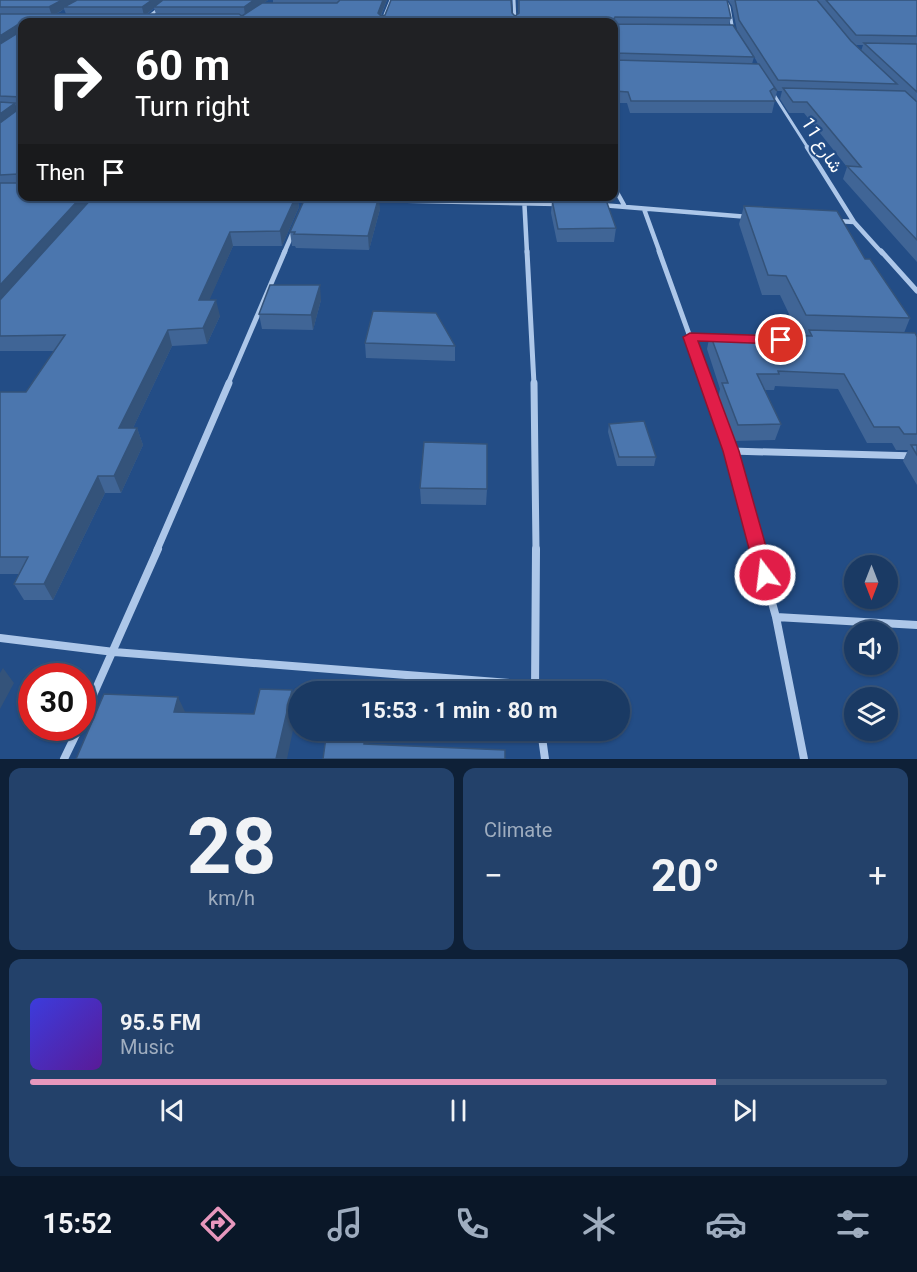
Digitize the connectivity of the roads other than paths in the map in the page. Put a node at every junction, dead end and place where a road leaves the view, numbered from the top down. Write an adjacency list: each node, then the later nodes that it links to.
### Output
1 (170, 0): 5 (street)
2 (391, 0): 6 (street)
3 (514, 0): 7 (street)
4 (725, 0): 8 (street)
5 (148, 18)
6 (384, 18)
7 (515, 18)
8 (739, 41)
9 (766, 84): 10 (street, شارع 11)
10 (775, 95): 11 (street); 22 (street, شارع 11)
11 (786, 96)
12 (618, 194): 17 (street)
13 (524, 201): 33 (street)
14 (535, 201): 15 (street)
15 (568, 204)
16 (591, 204): 17 (street)
17 (624, 205): 18 (street)
18 (644, 210): 19 (street); 24 (street)
19 (753, 217)
20 (298, 221): 31 (street)
21 (832, 221): 22 (street)
22 (854, 222): 23 (street, شارع 11)
23 (917, 291)
24 (690, 337): 25 (street); 26 (street)
25 (726, 338)
26 (731, 451): 27 (street); 28 (street)
27 (917, 456)
28 (776, 616): 29 (street); 39 (street)
29 (917, 625)
30 (0, 638): 31 (street)
31 (114, 652): 32 (street); 34 (street)
32 (453, 681)
33 (535, 681)
34 (96, 690)
35 (73, 741): 37 (street)
36 (543, 741): 38 (street)
37 (64, 759)
38 (545, 759)
39 (804, 759)

